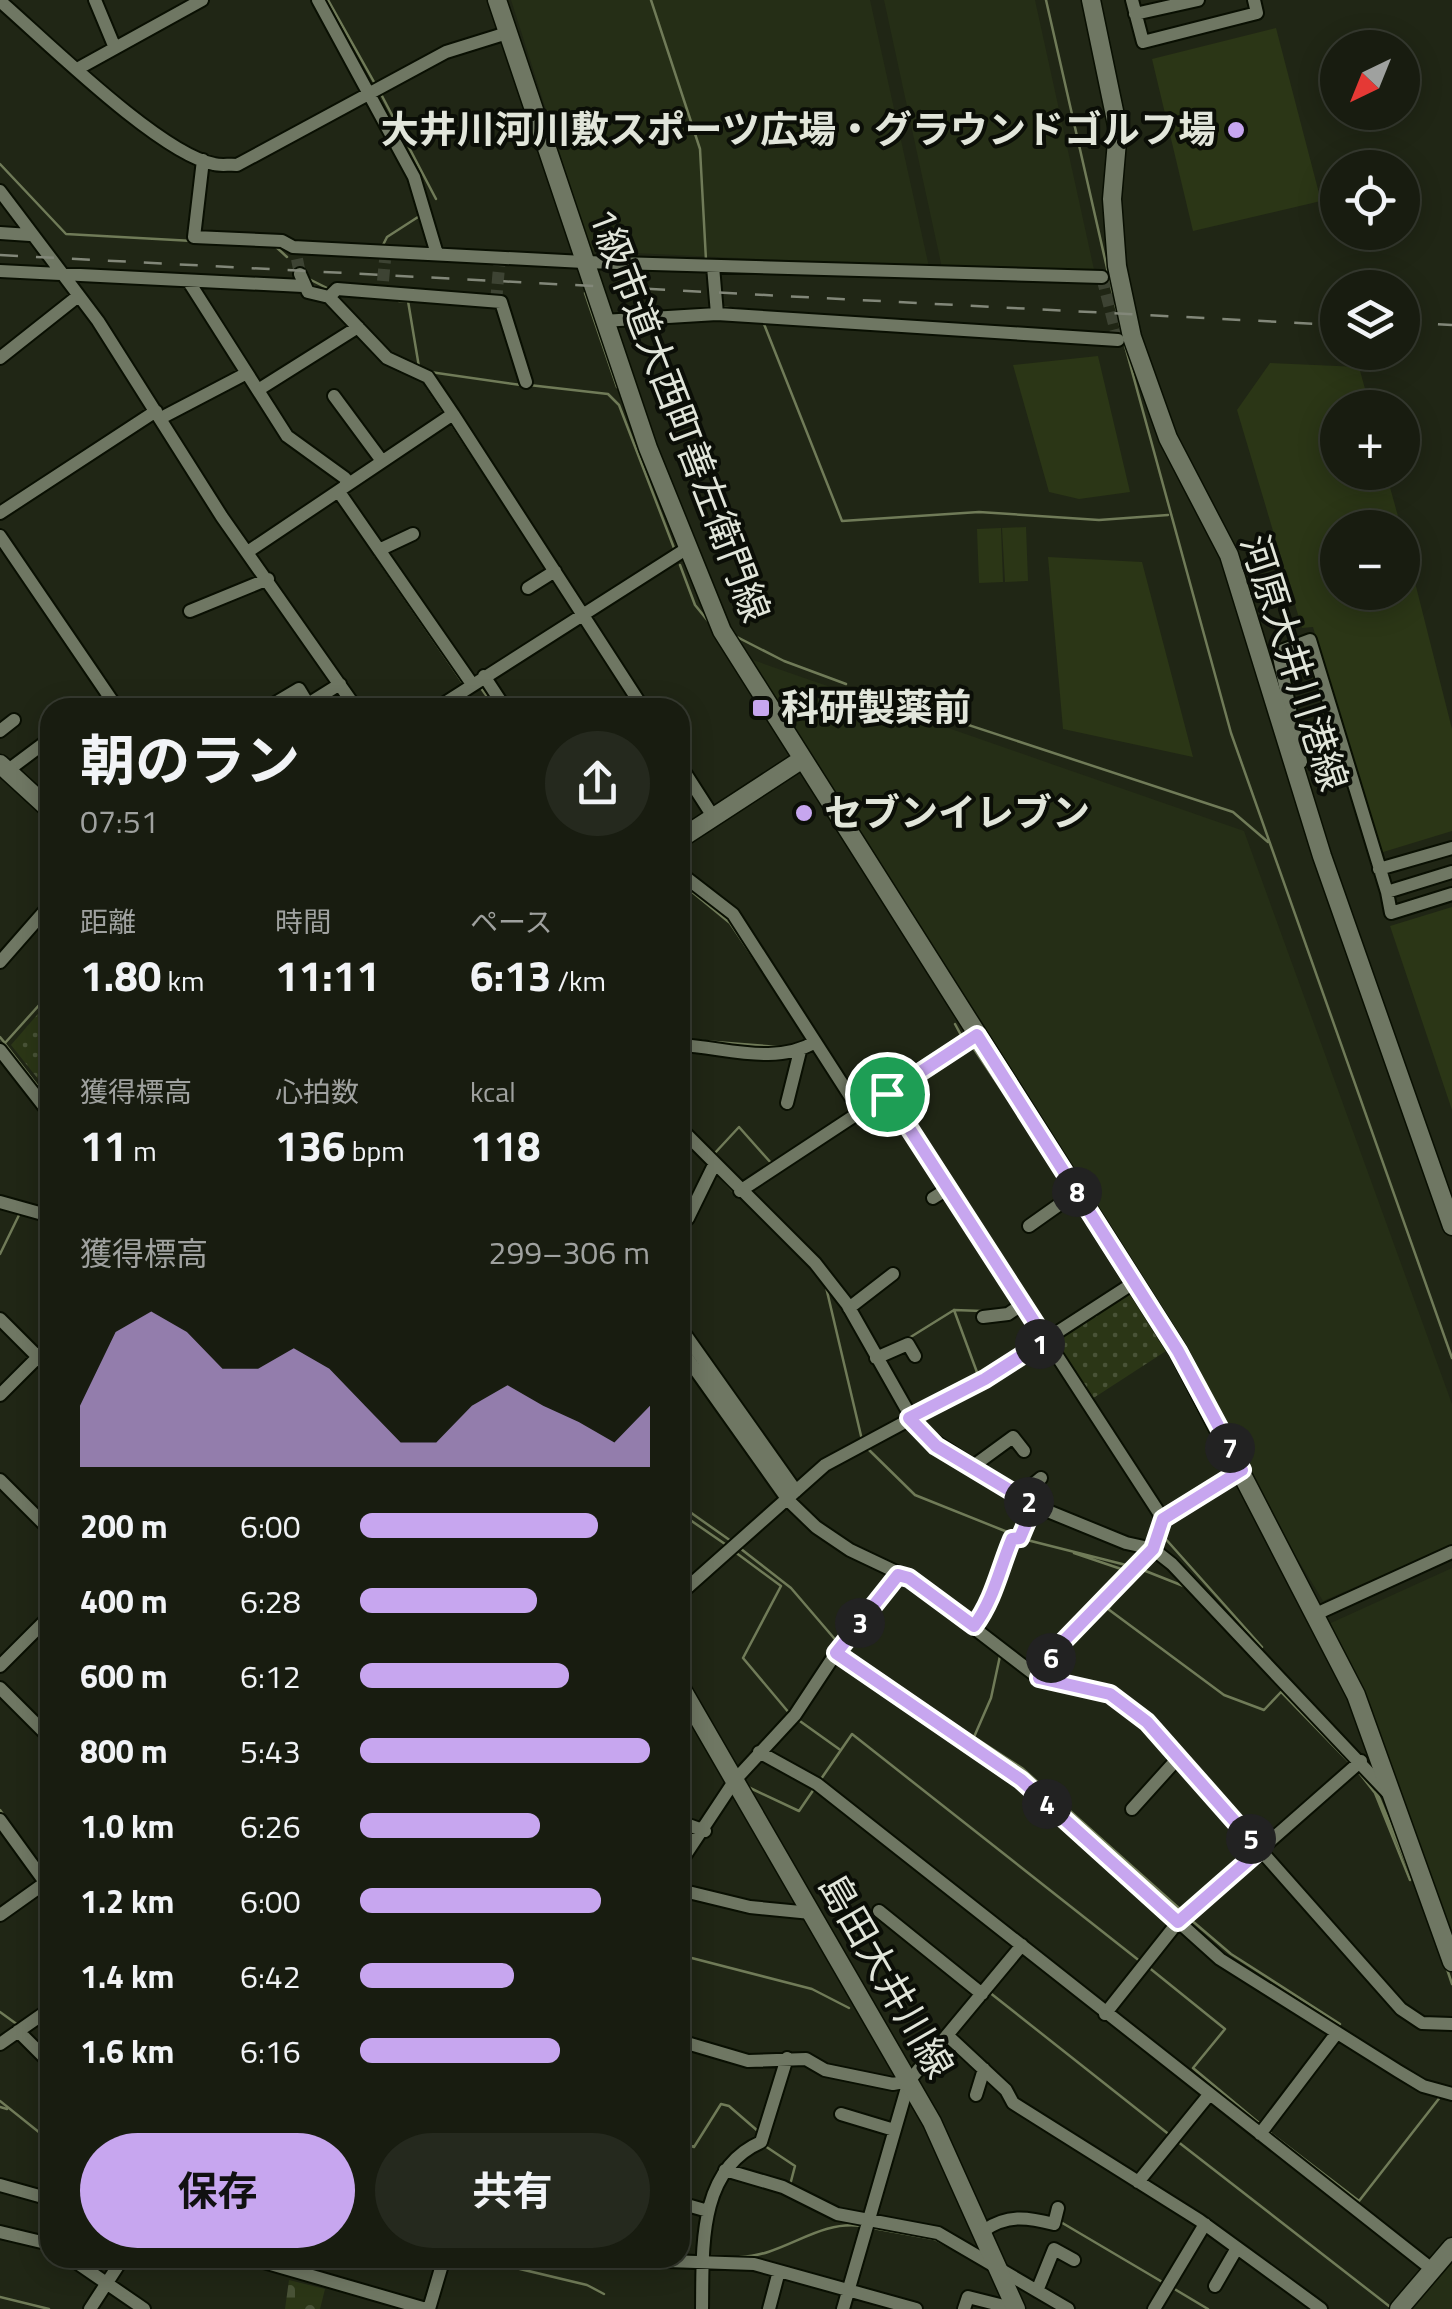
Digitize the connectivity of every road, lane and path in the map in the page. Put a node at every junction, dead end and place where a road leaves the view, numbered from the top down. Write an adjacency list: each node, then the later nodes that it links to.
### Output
1 (95, 0): 11 (street)
2 (202, 0): 11 (street)
3 (318, 0): 13 (street)
4 (496, 0): 10 (street, 1級市道大西町善左衛門線)
5 (1091, 0): 67 (street, 河原大井川港線)
6 (1198, 0): 9 (street)
7 (1254, 0): 9 (street)
8 (0, 1): 12 (street)
9 (1134, 7)
10 (507, 33): 13 (street); 19 (street, 1級市道大西町善左衛門線)
11 (114, 48): 12 (street)
12 (78, 68): 14 (street)
13 (371, 94): 14 (street); 18 (street)
14 (203, 160): 18 (street)
15 (0, 191): 17 (street)
16 (0, 233): 17 (street)
17 (30, 235): 22 (street)
18 (437, 254): 19 (street)
19 (584, 262): 20 (street); 28 (street, 1級市道大西町善左衛門線)
20 (713, 266): 23 (street); 27 (street)
21 (0, 271): 22 (street)
22 (61, 274): 24 (street); 25 (street)
23 (1102, 277)
24 (189, 282): 26 (street); 32 (street)
25 (77, 297): 31 (street); 36 (street)
26 (329, 298): 29 (street); 33 (street)
27 (717, 314): 28 (street); 30 (street)
28 (603, 321): 43 (street, 1級市道大西町善左衛門線)
29 (358, 327): 34 (street); 37 (street)
30 (1118, 340)
31 (0, 358)
32 (247, 373): 34 (street); 36 (street)
33 (526, 382)
34 (258, 390): 39 (street)
35 (334, 396): 38 (street)
36 (158, 414): 40 (street); 45 (street)
37 (454, 414): 38 (street); 46 (street)
38 (382, 461): 39 (street)
39 (343, 488): 44 (street); 45 (street)
40 (0, 513)
41 (413, 534): 44 (street)
42 (0, 536): 53 (street)
43 (686, 549): 50 (street); 64 (street, 1級市道大西町善左衛門線)
44 (379, 550): 51 (street)
45 (250, 551): 47 (street)
46 (555, 572): 48 (street); 50 (street)
47 (268, 579): 49 (street); 52 (street)
48 (528, 588)
49 (190, 610)
50 (582, 613): 51 (street); 60 (street)
51 (478, 680): 58 (street); 59 (street)
52 (340, 684): 56 (street); 57 (street)
53 (110, 698)
54 (284, 698): 55 (street)
55 (304, 698)
56 (318, 698)
57 (349, 698)
58 (452, 698)
59 (495, 698)
60 (637, 698)
61 (14, 720): 62 (street)
62 (0, 731)
63 (40, 746): 65 (street)
64 (800, 760): 69 (street); 79 (street, 1級市道大西町善左衛門線)
65 (4, 767): 68 (street)
66 (690, 781): 69 (street)
67 (1298, 782): 72 (street); 98 (street, 河原大井川港線)
68 (40, 799)
69 (714, 818): 70 (street)
70 (690, 833)
71 (1452, 848): 72 (street)
72 (1379, 869): 75 (street)
73 (1452, 872): 75 (street)
74 (690, 882): 80 (street)
75 (1387, 892): 76 (street)
76 (1452, 894)
77 (40, 916): 78 (street)
78 (0, 962)
79 (977, 1035): 84 (street); 92 (street, 1級市道大西町善左衛門線)
80 (816, 1042): 83 (street); 87 (street)
81 (690, 1045): 83 (street)
82 (0, 1050): 85 (street)
83 (800, 1051): 86 (street)
84 (887, 1094): 87 (street); 90 (street)
85 (40, 1099)
86 (788, 1103)
87 (860, 1110): 91 (street)
88 (690, 1139): 89 (street)
89 (714, 1165): 91 (street); 96 (street)
90 (948, 1188): 93 (street); 101 (street)
91 (740, 1191): 102 (street)
92 (1078, 1192): 97 (street); 100 (street, 1級市道大西町善左衛門線)
93 (933, 1198)
94 (0, 1202): 95 (street)
95 (40, 1213)
96 (690, 1214)
97 (1029, 1226)
98 (1452, 1226)
99 (893, 1274): 102 (street)
100 (1135, 1282): 105 (street); 115 (street, 1級市道大西町善左衛門線)
101 (1023, 1304): 103 (street); 105 (street)
102 (849, 1308): 109 (street)
103 (983, 1317)
104 (0, 1319): 108 (street)
105 (1046, 1340): 112 (street); 121 (street)
106 (690, 1342): 118 (street)
107 (915, 1356): 109 (street)
108 (38, 1357): 111 (street)
109 (876, 1358): 112 (street)
110 (690, 1361): 118 (street)
111 (0, 1396)
112 (909, 1418): 114 (street); 118 (street)
113 (1024, 1451): 114 (street)
114 (972, 1467): 119 (street)
115 (1242, 1470): 121 (street); 127 (street, 1級市道大西町善左衛門線)
116 (1042, 1478): 119 (street)
117 (0, 1480): 122 (street)
118 (792, 1495): 125 (street); 126 (street)
119 (1019, 1496): 120 (street)
120 (1034, 1505): 123 (street); 129 (street)
121 (1163, 1519): 123 (street)
122 (40, 1520)
123 (1153, 1549): 132 (street); 138 (street)
124 (1452, 1552): 127 (street)
125 (898, 1575): 129 (street); 130 (street)
126 (690, 1585)
127 (1316, 1614): 140 (street, 1級市道大西町善左衛門線)
128 (40, 1626): 131 (street)
129 (974, 1626): 132 (street)
130 (836, 1653): 136 (street); 153 (street)
131 (0, 1666)
132 (1039, 1678): 137 (street)
133 (0, 1688): 135 (street)
134 (690, 1703): 139 (street, 島田大井川線)
135 (40, 1728)
136 (759, 1752): 139 (street); 154 (street)
137 (1178, 1758): 141 (street); 146 (street)
138 (1361, 1760): 140 (street); 146 (street)
139 (735, 1780): 144 (street); 151 (street, 島田大井川線)
140 (1390, 1795): 155 (street, 1級市道大西町善左衛門線)
141 (1132, 1809)
142 (0, 1820): 147 (street)
143 (690, 1826): 144 (street)
144 (705, 1831): 145 (street)
145 (690, 1850)
146 (1260, 1850): 153 (street); 159 (street)
147 (40, 1875)
148 (40, 1891): 152 (street)
149 (690, 1892): 151 (street)
150 (879, 1911): 156 (street)
151 (810, 1912): 168 (street, 島田大井川線)
152 (0, 1915)
153 (1178, 1922): 157 (street); 161 (street)
154 (1022, 1945): 156 (street); 157 (street)
155 (1452, 1962)
156 (982, 1994): 162 (street)
157 (1106, 2014): 171 (street)
158 (40, 2016): 160 (street)
159 (1452, 2024)
160 (18, 2031): 163 (street); 165 (street)
161 (1336, 2034): 169 (street); 174 (street)
162 (947, 2035): 167 (street); 168 (street)
163 (0, 2044)
164 (690, 2044): 166 (street)
165 (40, 2053)
166 (787, 2058): 168 (street); 175 (street)
167 (984, 2070): 170 (street); 176 (street)
168 (909, 2080): 173 (street); 184 (street, 島田大井川線)
169 (1452, 2094)
170 (976, 2095)
171 (1208, 2096): 174 (street); 176 (street)
172 (841, 2114): 173 (street)
173 (894, 2130): 182 (street)
174 (1260, 2134): 197 (street)
175 (725, 2170): 181 (street); 182 (street)
176 (1138, 2182): 183 (street)
177 (0, 2185): 178 (street)
178 (40, 2196)
179 (690, 2206): 181 (street)
180 (1058, 2208): 184 (street)
181 (708, 2211): 191 (street)
182 (866, 2221): 196 (street); 201 (street)
183 (1205, 2224): 188 (street); 213 (street)
184 (983, 2231): 196 (street, 島田大井川線)
185 (0, 2232): 186 (street)
186 (40, 2242)
187 (1452, 2247): 197 (street)
188 (1238, 2248): 200 (street); 214 (street)
189 (1074, 2260): 202 (street)
190 (690, 2264): 191 (street)
191 (702, 2265): 198 (street); 206 (street)
192 (84, 2268): 199 (street)
193 (116, 2268): 199 (street)
194 (285, 2268): 205 (street)
195 (441, 2268): 205 (street)
196 (999, 2269): 202 (street); 211 (street, 島田大井川線)
197 (1433, 2270): 215 (street)
198 (779, 2271): 201 (street); 207 (street)
199 (106, 2284): 203 (street); 204 (street)
200 (1214, 2286)
201 (848, 2290): 208 (street); 209 (street)
202 (1037, 2290): 212 (street)
203 (90, 2309)
204 (144, 2309)
205 (428, 2309)
206 (702, 2309)
207 (768, 2309)
208 (843, 2309)
209 (916, 2309)
210 (964, 2309): 211 (street)
211 (1016, 2309)
212 (1068, 2309)
213 (1154, 2309)
214 (1321, 2309)
215 (1398, 2309)

